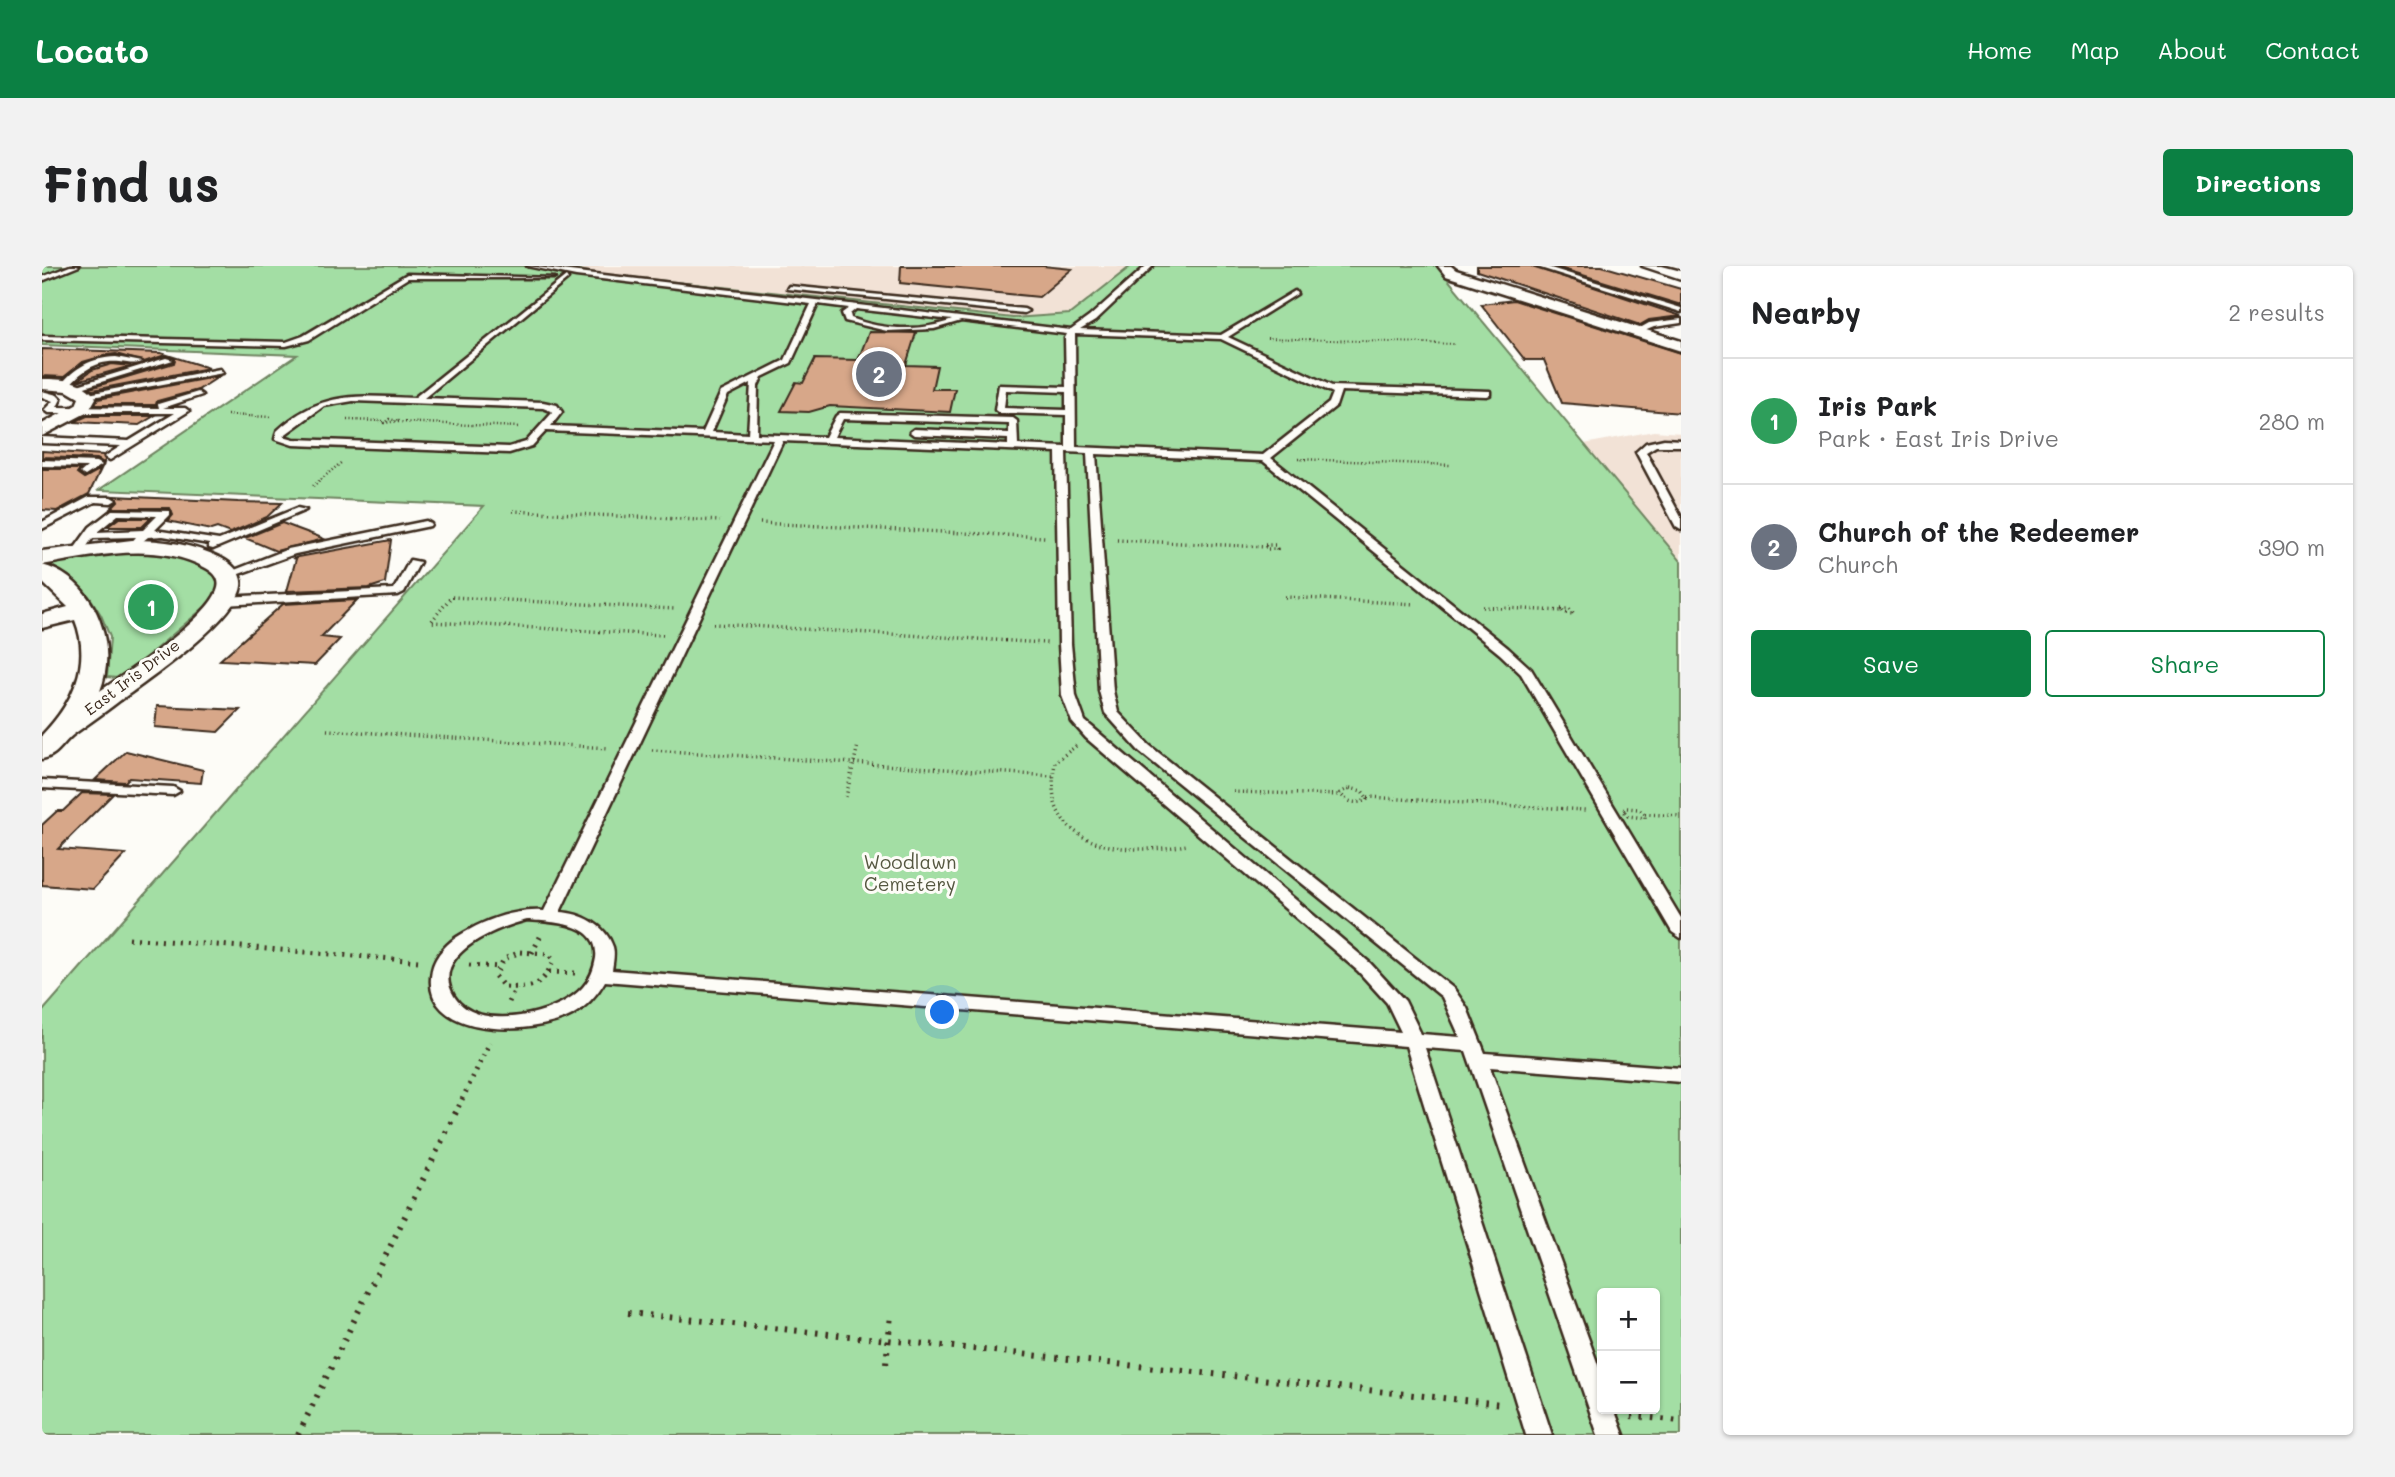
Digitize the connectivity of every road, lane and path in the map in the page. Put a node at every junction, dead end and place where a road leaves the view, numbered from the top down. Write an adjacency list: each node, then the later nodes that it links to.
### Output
1 (76, 266): 12 (lane)
2 (530, 266): 9 (lane)
3 (1150, 266): 21 (lane)
4 (1444, 266): 22 (street)
5 (1537, 266): 17 (lane)
6 (1648, 266): 10 (street)
7 (626, 271): 8 (lane)
8 (640, 272)
9 (576, 274): 11 (lane); 15 (lane)
10 (1681, 275)
11 (565, 278): 24 (lane); 37 (lane)
12 (42, 279)
13 (777, 286): 18 (lane)
14 (1295, 293): 23 (lane)
15 (816, 302): 16 (lane); 31 (lane)
16 (856, 306): 19 (lane); 19 (lane)
17 (1681, 310)
18 (1024, 311)
19 (960, 319): 21 (lane)
20 (1681, 321): 22 (lane)
21 (1072, 332): 23 (lane); 33 (lane)
22 (1637, 332): 26 (street)
23 (1223, 337): 25 (path); 32 (lane)
24 (42, 338)
25 (1455, 344)
26 (1681, 346)
27 (169, 360): 28 (lane)
28 (138, 365): 30 (lane); 34 (lane); 34 (lane)
29 (220, 371): 34 (lane)
30 (155, 374)
31 (759, 376): 47 (lane); 49 (lane)
32 (1334, 388): 35 (lane); 59 (lane)
33 (1070, 390): 40 (lane); 40 (lane)
34 (60, 391): 38 (lane); 38 (lane); 39 (lane); 44 (street)
35 (1487, 393)
36 (198, 394): 39 (lane)
37 (416, 400): 42 (lane); 42 (lane)
38 (46, 410)
39 (145, 410): 54 (lane)
40 (1070, 413): 56 (lane)
41 (398, 422): 42 (path)
42 (545, 428): 47 (lane)
43 (833, 429): 45 (lane); 48 (lane); 52 (lane)
44 (42, 431)
45 (897, 432)
46 (909, 432): 48 (lane)
47 (706, 435): 49 (lane)
48 (1013, 436): 55 (lane)
49 (752, 437): 50 (lane)
50 (780, 438): 52 (lane); 66 (lane)
51 (42, 440): 54 (lane)
52 (828, 440): 55 (lane)
53 (1681, 443): 69 (lane)
54 (131, 444): 58 (lane)
55 (1013, 447): 56 (lane)
56 (1066, 449): 57 (lane); 70 (lane)
57 (1091, 450): 59 (lane); 71 (lane)
58 (110, 457)
59 (1265, 458): 61 (path); 101 (lane)
60 (42, 463): 62 (lane)
61 (1451, 465)
62 (85, 473)
63 (111, 500): 68 (lane)
64 (301, 510): 74 (lane)
65 (513, 511): 66 (path)
66 (740, 522): 70 (path); 83 (lane)
67 (426, 524): 80 (lane)
68 (42, 526)
69 (1681, 527)
70 (1063, 538): 86 (lane)
71 (1095, 539): 75 (path); 97 (lane)
72 (139, 540): 73 (street); 73 (lane); 74 (lane); 76 (street)
73 (83, 543): 77 (street)
74 (221, 543): 76 (lane)
75 (1266, 547)
76 (195, 554): 80 (street)
77 (42, 558)
78 (414, 562): 81 (lane)
79 (42, 572): 82 (street, East Iris Drive)
80 (228, 575): 81 (street)
81 (223, 601): 88 (street, East Iris Drive)
82 (83, 610): 84 (street); 88 (street, East Iris Drive)
83 (694, 616): 85 (lane); 85 (path); 86 (path)
84 (42, 621)
85 (684, 636): 91 (lane)
86 (1065, 644): 89 (lane)
87 (327, 730): 91 (path)
88 (60, 732): 92 (street, East Iris Drive)
89 (1091, 735): 94 (path); 104 (lane)
90 (858, 745): 93 (path)
91 (630, 749): 93 (path); 105 (lane)
92 (42, 751)
93 (854, 763): 94 (path); 99 (path)
94 (1053, 776): 104 (path)
95 (42, 784): 96 (lane)
96 (173, 791)
97 (1199, 791): 98 (path); 114 (lane)
98 (1341, 795): 100 (path); 100 (path)
99 (846, 797)
100 (1368, 797): 101 (path)
101 (1610, 812): 106 (lane)
102 (1645, 814): 103 (path)
103 (1681, 816)
104 (1213, 838): 113 (lane)
105 (550, 915): 108 (lane); 110 (lane)
106 (1681, 932)
107 (129, 937): 108 (path)
108 (445, 963): 109 (path); 112 (lane)
109 (500, 967): 111 (path); 111 (path)
110 (603, 975): 112 (lane); 113 (lane)
111 (516, 987): 112 (path)
112 (499, 1023): 125 (path)
113 (1413, 1042): 114 (lane); 121 (lane)
114 (1475, 1052): 115 (lane); 120 (lane)
115 (1681, 1075)
116 (628, 1313): 118 (path)
117 (891, 1315): 118 (path)
118 (888, 1340): 119 (path); 121 (path)
119 (886, 1364)
120 (1597, 1399)
121 (1530, 1407): 126 (lane)
122 (1602, 1414): 127 (lane)
123 (1612, 1414): 124 (path)
124 (1681, 1421)
125 (298, 1435)
126 (1539, 1435)
127 (1611, 1435)

